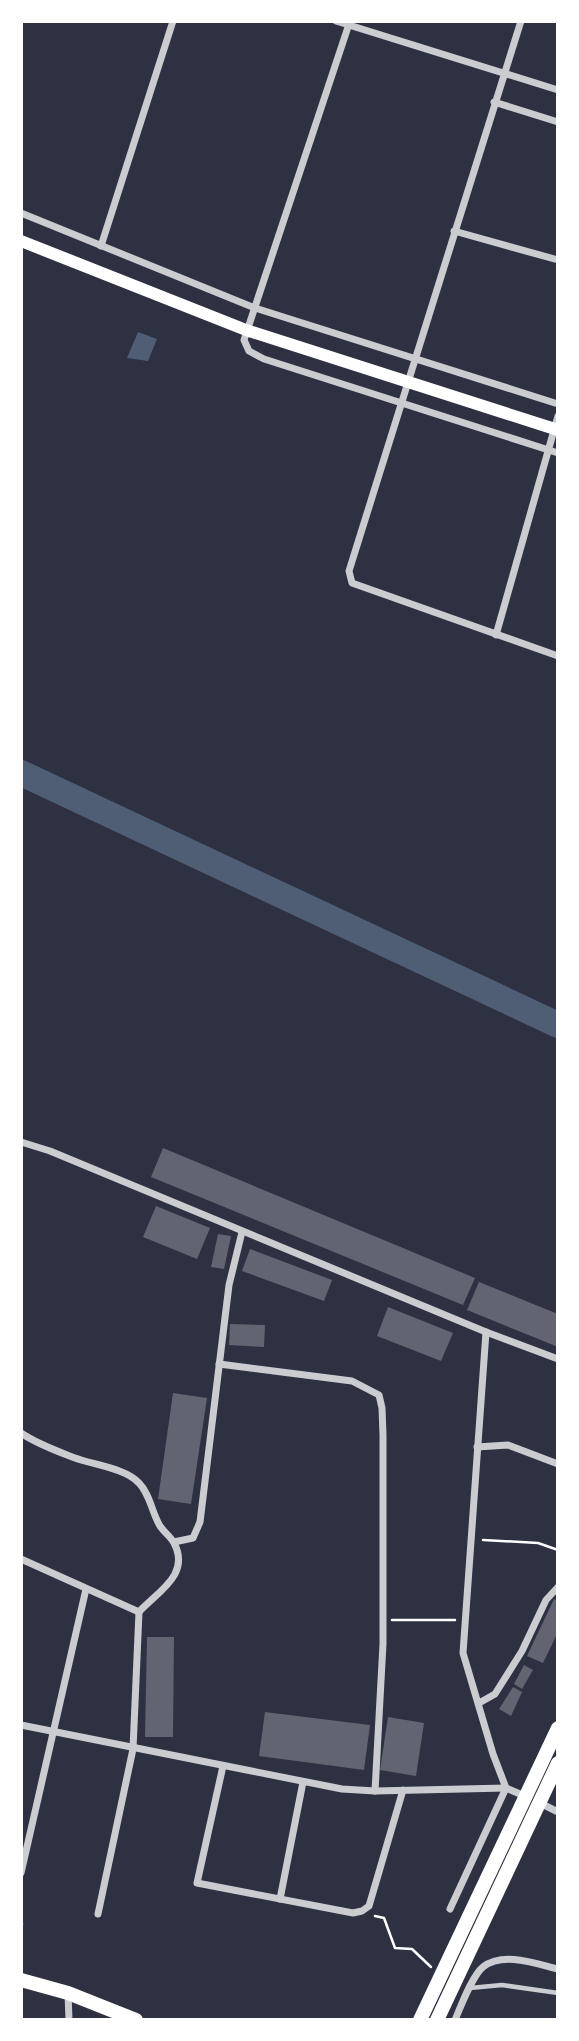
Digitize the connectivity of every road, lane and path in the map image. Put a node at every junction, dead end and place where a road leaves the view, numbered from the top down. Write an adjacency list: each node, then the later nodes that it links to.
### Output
1 (173, 21): 12 (street)
2 (336, 21): 4 (street)
3 (521, 21): 5 (street)
4 (349, 23): 5 (street); 14 (street)
5 (503, 73): 6 (street); 7 (street)
6 (558, 90)
7 (494, 102): 8 (street); 10 (street)
8 (558, 122)
9 (21, 214): 12 (street)
10 (454, 231): 13 (street); 16 (street)
11 (21, 241): 15 (main road)
12 (101, 246): 14 (street)
13 (558, 260)
14 (255, 307): 15 (street); 16 (street)
15 (246, 330): 17 (main road); 18 (street)
16 (415, 358): 17 (street); 19 (street)
17 (408, 382): 18 (street); 20 (main road)
18 (402, 403): 21 (street); 23 (street)
19 (558, 404)
20 (557, 425): 21 (street)
21 (549, 450): 22 (street); 23 (street)
22 (558, 453)
23 (496, 635): 24 (street)
24 (558, 656)
25 (21, 1142): 26 (street)
26 (242, 1232): 27 (street); 29 (street)
27 (486, 1332): 28 (street); 31 (street)
28 (558, 1359)
29 (219, 1364): 34 (street); 40 (street)
30 (21, 1433): 34 (street)
31 (477, 1447): 32 (street); 33 (street)
32 (558, 1464)
33 (473, 1539): 35 (path); 41 (street)
34 (174, 1542): 39 (street)
35 (558, 1550)
36 (21, 1559): 38 (street)
37 (558, 1587): 42 (street)
38 (86, 1589): 39 (street); 44 (street)
39 (139, 1612): 46 (street)
40 (383, 1620): 41 (path); 52 (street)
41 (466, 1620): 42 (street)
42 (479, 1703): 50 (street)
43 (21, 1725): 44 (street)
44 (54, 1732): 46 (street); 54 (street)
45 (556, 1733): 67 (main road)
46 (133, 1749): 48 (street); 58 (street)
47 (558, 1763): 68 (main road)
48 (223, 1766): 49 (street); 55 (street)
49 (303, 1782): 52 (street); 55 (street)
50 (506, 1788): 51 (street); 53 (street); 56 (street)
51 (403, 1790): 52 (street); 57 (street)
52 (375, 1791)
53 (556, 1809)
54 (21, 1873)
55 (280, 1899): 57 (street)
56 (450, 1909)
57 (370, 1910): 59 (path)
58 (98, 1914)
59 (427, 1963)
60 (558, 1969): 62 (street)
61 (21, 1980): 63 (main road)
62 (470, 1988): 64 (lane); 69 (street)
63 (68, 1993): 65 (street); 66 (main road)
64 (558, 1993)
65 (69, 2020)
66 (136, 2020)
67 (420, 2020)
68 (437, 2020)
69 (455, 2020)

